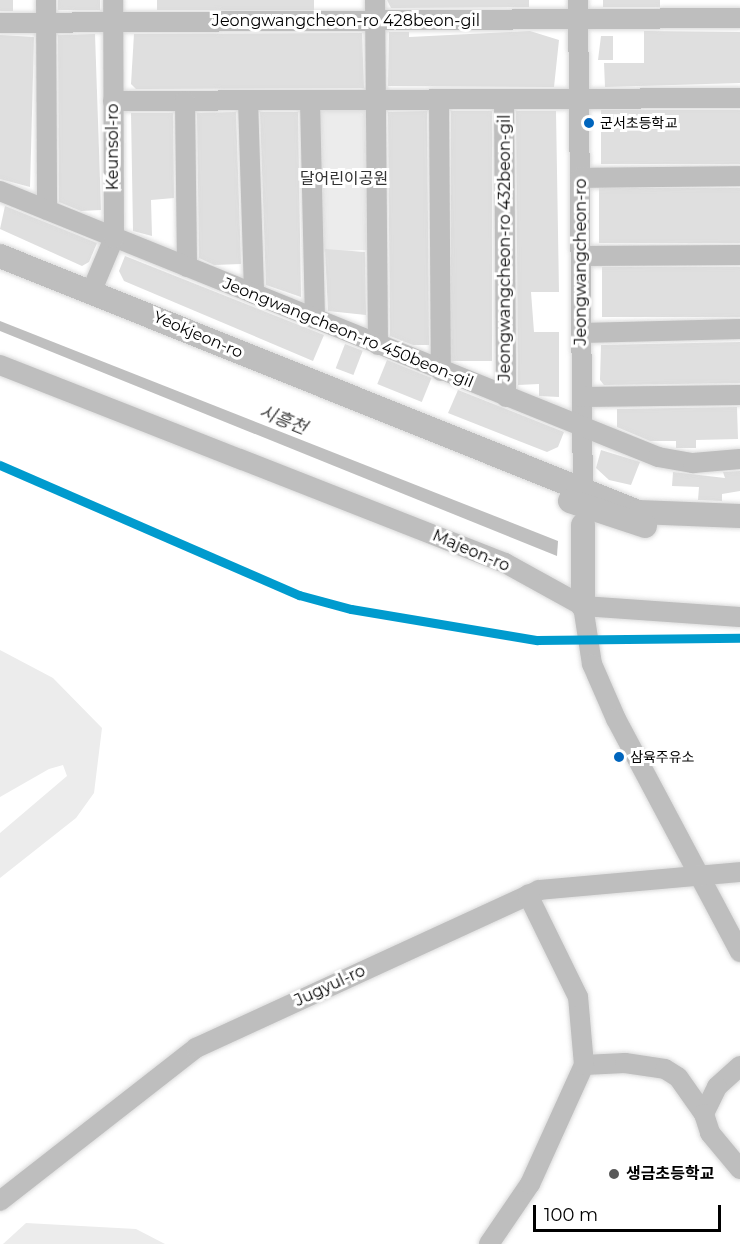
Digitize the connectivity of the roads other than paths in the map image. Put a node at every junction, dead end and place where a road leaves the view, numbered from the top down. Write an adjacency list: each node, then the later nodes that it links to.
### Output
1 (46, 0): 8 (street)
2 (113, 0): 9 (street, Keunsol-ro)
3 (375, 0): 6 (street)
4 (579, 9): 5 (street, Jeongwangcheon-ro 428beon-gil); 6 (street, Jeongwangcheon-ro 428beon-gil); 10 (street, Jeongwangcheon-ro)
5 (740, 18)
6 (375, 20): 9 (street, Jeongwangcheon-ro 428beon-gil); 16 (street)
7 (0, 23): 8 (street, Jeongwangcheon-ro 428beon-gil)
8 (46, 23): 9 (street, Jeongwangcheon-ro 428beon-gil); 22 (street)
9 (113, 23): 17 (street, Keunsol-ro)
10 (579, 98): 11 (street, Jeongwangcheon-ro 432beon-gil); 13 (street, Jeongwangcheon-ro 432beon-gil); 20 (street, Jeongwangcheon-ro)
11 (740, 98)
12 (439, 99): 13 (street, Jeongwangcheon-ro 432beon-gil); 16 (street, Jeongwangcheon-ro 432beon-gil); 35 (street)
13 (504, 99): 37 (street, Jeongwangcheon-ro 432beon-gil)
14 (248, 100): 15 (street, Jeongwangcheon-ro 432beon-gil); 18 (street, Jeongwangcheon-ro 432beon-gil); 29 (street)
15 (310, 100): 16 (street, Jeongwangcheon-ro 432beon-gil); 30 (street)
16 (376, 100): 33 (street)
17 (113, 101): 18 (street, Jeongwangcheon-ro 432beon-gil); 23 (street, Keunsol-ro)
18 (185, 101): 27 (street)
19 (740, 176): 20 (street)
20 (580, 178): 26 (street, Jeongwangcheon-ro)
21 (0, 191): 22 (street, Jeongwangcheon-ro 450beon-gil)
22 (47, 210): 23 (street, Jeongwangcheon-ro 450beon-gil)
23 (114, 238): 27 (street, Jeongwangcheon-ro 450beon-gil); 28 (street, Keunsol-ro)
24 (740, 255): 26 (street)
25 (0, 256): 28 (main road, Yeokjeon-ro)
26 (581, 256): 32 (street, Jeongwangcheon-ro)
27 (187, 267): 29 (street, Jeongwangcheon-ro 450beon-gil)
28 (92, 290): 41 (main road, Yeokjeon-ro)
29 (254, 294): 30 (street, Jeongwangcheon-ro 450beon-gil)
30 (315, 319): 33 (street, Jeongwangcheon-ro 450beon-gil)
31 (740, 329): 32 (street)
32 (581, 333): 38 (street, Jeongwangcheon-ro)
33 (378, 345): 35 (street, Jeongwangcheon-ro 450beon-gil)
34 (0, 364): 44 (street, Majeon-ro)
35 (441, 371): 37 (street, Jeongwangcheon-ro 450beon-gil)
36 (740, 395): 38 (street)
37 (506, 397): 39 (street, Jeongwangcheon-ro 450beon-gil)
38 (582, 397): 39 (street, Jeongwangcheon-ro)
39 (582, 428): 40 (street, Jeongwangcheon-ro 450beon-gil); 41 (street, Jeongwangcheon-ro)
40 (740, 459)
41 (583, 507): 42 (main road, Yeokjeon-ro); 43 (main road, Yeokjeon-ro); 44 (main road)
42 (740, 516)
43 (740, 527)
44 (583, 606): 45 (street); 47 (street)
45 (740, 617)
46 (740, 872): 47 (street, Jugyul-ro)
47 (705, 878): 48 (street, Jugyul-ro); 49 (street)
48 (528, 895): 50 (street); 54 (street, Jugyul-ro)
49 (740, 952)
50 (584, 1065): 52 (street); 55 (street)
51 (740, 1066): 52 (street)
52 (704, 1114): 53 (street)
53 (740, 1169)
54 (0, 1201)
55 (489, 1244)

